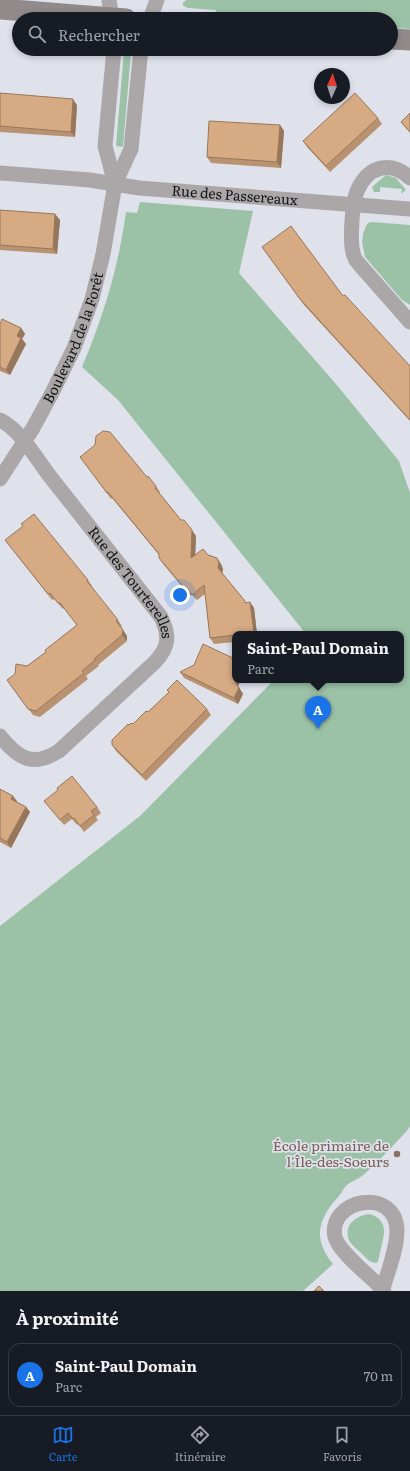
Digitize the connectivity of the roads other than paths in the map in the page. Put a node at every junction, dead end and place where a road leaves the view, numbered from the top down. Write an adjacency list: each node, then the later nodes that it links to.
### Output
1 (157, 0): 4 (street)
2 (0, 9): 3 (street)
3 (68, 12)
4 (153, 12)
5 (398, 39): 6 (street)
6 (410, 40)
7 (113, 56): 11 (street, Boulevard de la Forêt)
8 (140, 56): 11 (street, Boulevard de la Forêt)
9 (0, 173): 11 (street, Rue des Passereaux)
10 (410, 178): 12 (street)
11 (116, 184): 12 (street, Rue des Passereaux); 16 (street, Boulevard de la Forêt)
12 (354, 205): 13 (street, Rue des Passereaux); 14 (street)
13 (410, 209)
14 (410, 322)
15 (0, 420): 16 (street, Rue des Tourterelles)
16 (24, 443): 17 (street, Boulevard de la Forêt); 18 (street, Rue des Tourterelles)
17 (0, 479)
18 (0, 736)
19 (383, 1290): 19 (street)

